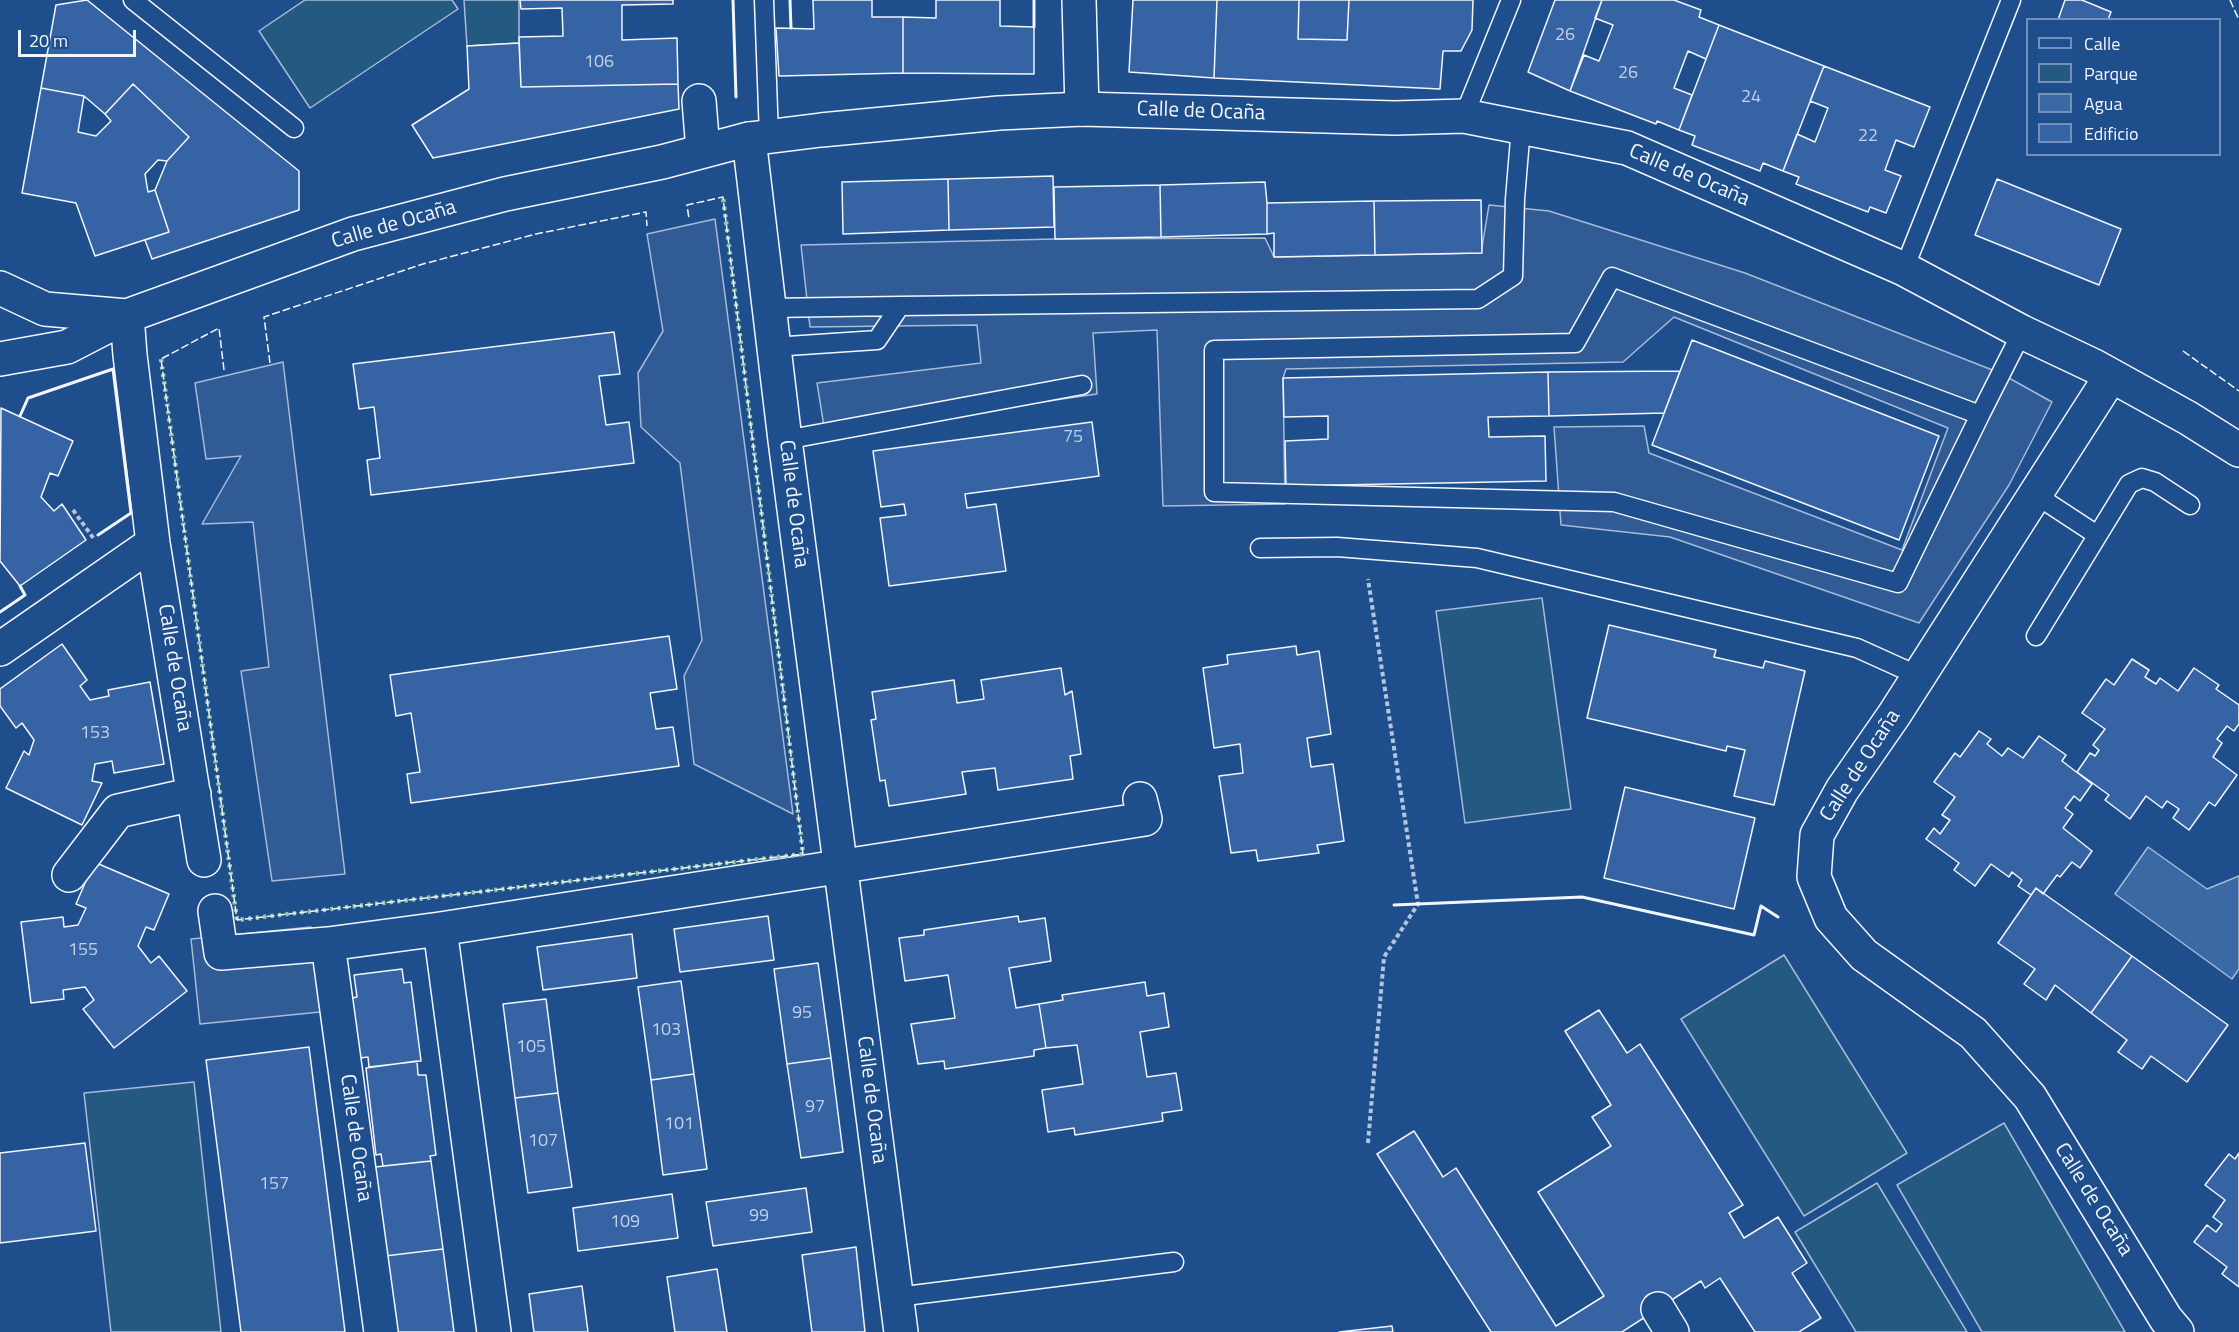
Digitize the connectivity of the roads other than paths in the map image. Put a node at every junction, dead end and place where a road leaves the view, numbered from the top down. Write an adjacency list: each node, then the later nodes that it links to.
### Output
1 (133, 0): 10 (lane)
2 (764, 0): 11 (lane)
3 (1079, 0): 7 (street)
4 (1511, 0): 8 (lane)
5 (2011, 0): 13 (lane)
6 (699, 101): 12 (street)
7 (1082, 109): 8 (street, Calle de Ocaña); 11 (street, Calle de Ocaña)
8 (1464, 116): 9 (street, Calle de Ocaña)
9 (1521, 127): 13 (street, Calle de Ocaña); 15 (lane)
10 (294, 128)
11 (759, 138): 12 (street, Calle de Ocaña); 16 (street, Calle de Ocaña)
12 (703, 150): 17 (street, Calle de Ocaña)
13 (1904, 269): 18 (street, Calle de Ocaña)
14 (0, 288): 17 (street, Calle de Ocaña)
15 (900, 306): 16 (lane); 19 (lane)
16 (769, 308): 19 (street, Calle de Ocaña)
17 (127, 316): 20 (street, Calle de Ocaña); 29 (street, Calle de Ocaña)
18 (2022, 332): 21 (street, Calle de Ocaña); 23 (lane)
19 (773, 347): 24 (street, Calle de Ocaña)
20 (0, 359)
21 (2111, 376): 25 (street, Calle de Ocaña); 26 (street, Calle de Ocaña)
22 (1082, 385): 24 (lane)
23 (1980, 416): 23 (lane)
24 (785, 440): 37 (street, Calle de Ocaña)
25 (2239, 450)
26 (2036, 495): 28 (lane); 33 (street, Calle de Ocaña)
27 (2190, 505): 28 (lane)
28 (2097, 535): 31 (lane)
29 (153, 543): 32 (street); 34 (street, Calle de Ocaña)
30 (1260, 548): 33 (lane)
31 (2036, 636)
32 (0, 649)
33 (1919, 676): 47 (street, Calle de Ocaña)
34 (194, 794): 36 (street, Calle de Ocaña); 38 (street)
35 (1140, 799): 37 (street)
36 (204, 860)
37 (840, 868): 40 (street); 43 (street, Calle de Ocaña)
38 (69, 875)
39 (215, 911): 41 (street)
40 (440, 929): 41 (street); 45 (street)
41 (328, 944): 44 (street, Calle de Ocaña)
42 (1174, 1262): 43 (lane)
43 (897, 1297): 46 (street, Calle de Ocaña)
44 (381, 1332)
45 (494, 1332)
46 (901, 1332)
47 (2177, 1332)

